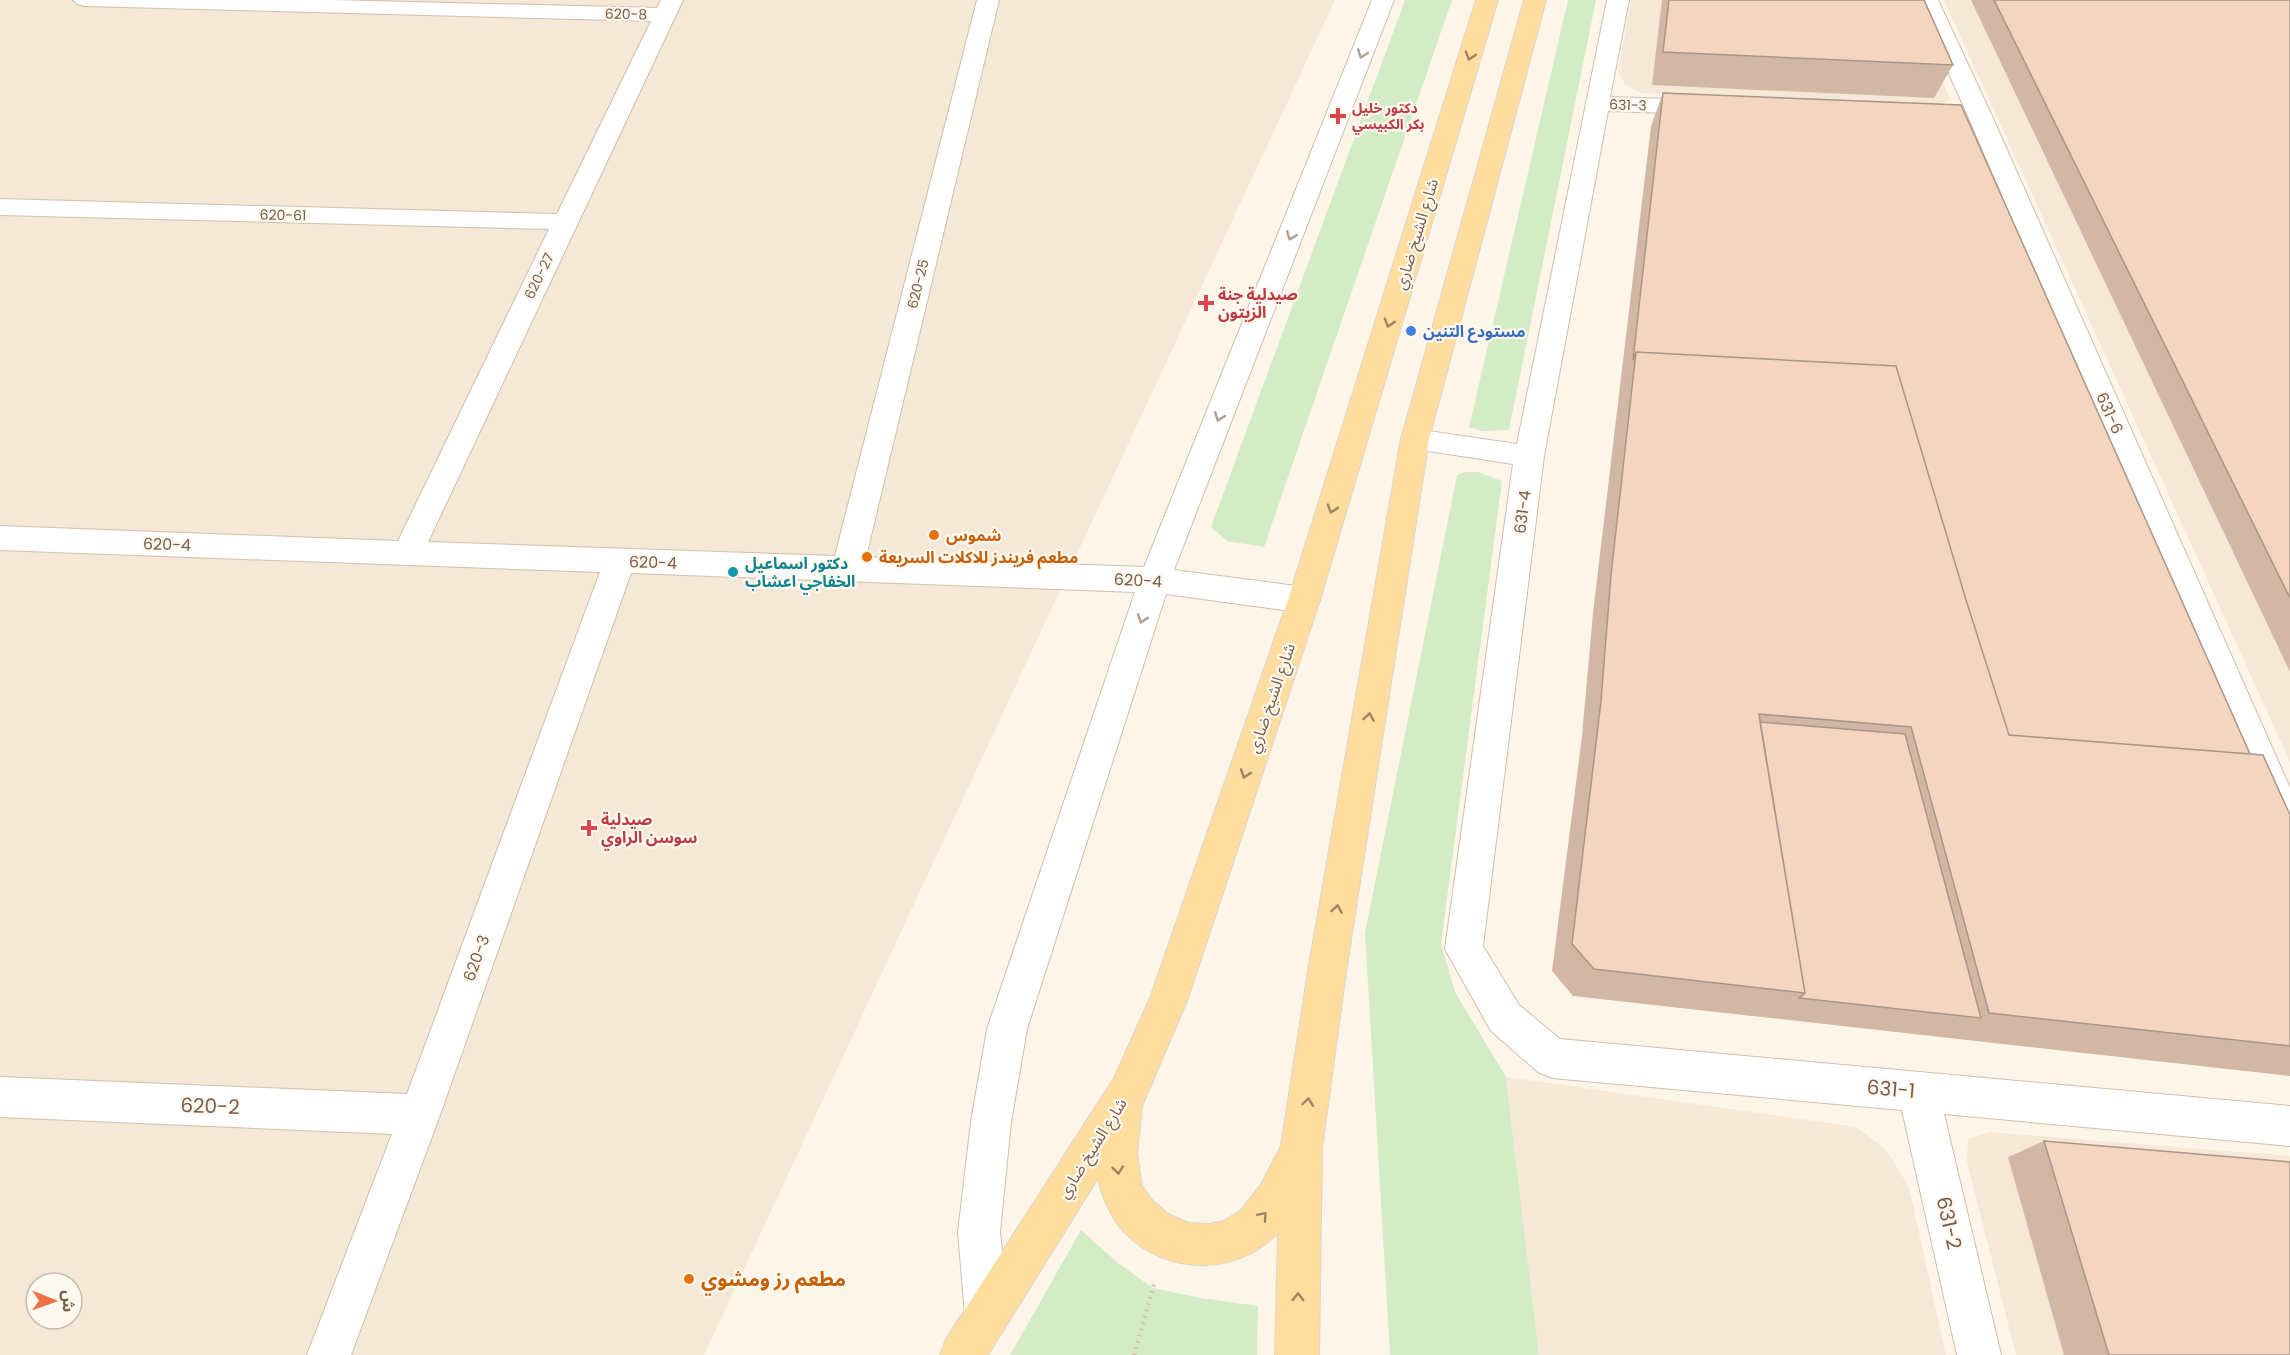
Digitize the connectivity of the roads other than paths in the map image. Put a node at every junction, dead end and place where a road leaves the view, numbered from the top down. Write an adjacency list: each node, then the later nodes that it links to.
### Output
1 (84, 0): 8 (street, 620-8)
2 (988, 0): 18 (street, 620-25)
3 (1383, 0): 19 (street, one-way to 19)
4 (1487, 0): 20 (main road, شارع الشيخ ضاري, one-way to 20)
5 (1535, 0): 13 (main road)
6 (1618, 0): 9 (street, 631-4)
7 (1927, 0): 21 (street, 631-6)
8 (668, 7): 12 (street, 620-27)
9 (1599, 104): 10 (street, 631-3); 14 (street, 631-4)
10 (1718, 108)
11 (0, 207): 12 (street, 620-61)
12 (565, 222): 16 (street, 620-27)
13 (1415, 439): 14 (street); 28 (main road, one-way to 13)
14 (1529, 456): 22 (street, 631-4)
15 (0, 538): 16 (street, 620-4)
16 (407, 553): 17 (street, 620-4)
17 (620, 560): 18 (street, 620-4); 26 (street, 620-3)
18 (848, 568): 19 (street, 620-4)
19 (1155, 580): 20 (street, 620-4); 29 (street, one-way to 29)
20 (1304, 600): 24 (main road, شارع الشيخ ضاري, one-way to 24)
21 (2290, 828)
22 (1505, 1018): 23 (street, 631-1)
23 (1918, 1091): 27 (street, 631-1); 33 (street, 631-2)
24 (1128, 1092): 28 (main road, one-way to 28); 29 (main road, شارع الشيخ ضاري)
25 (0, 1096): 26 (street, 620-2)
26 (420, 1115): 30 (street, 620-3)
27 (2290, 1126)
28 (1301, 1148): 32 (main road, one-way to 28)
29 (987, 1316): 31 (main road, شارع الشيخ ضاري)
30 (328, 1355)
31 (962, 1355)
32 (1297, 1355)
33 (1979, 1355)

